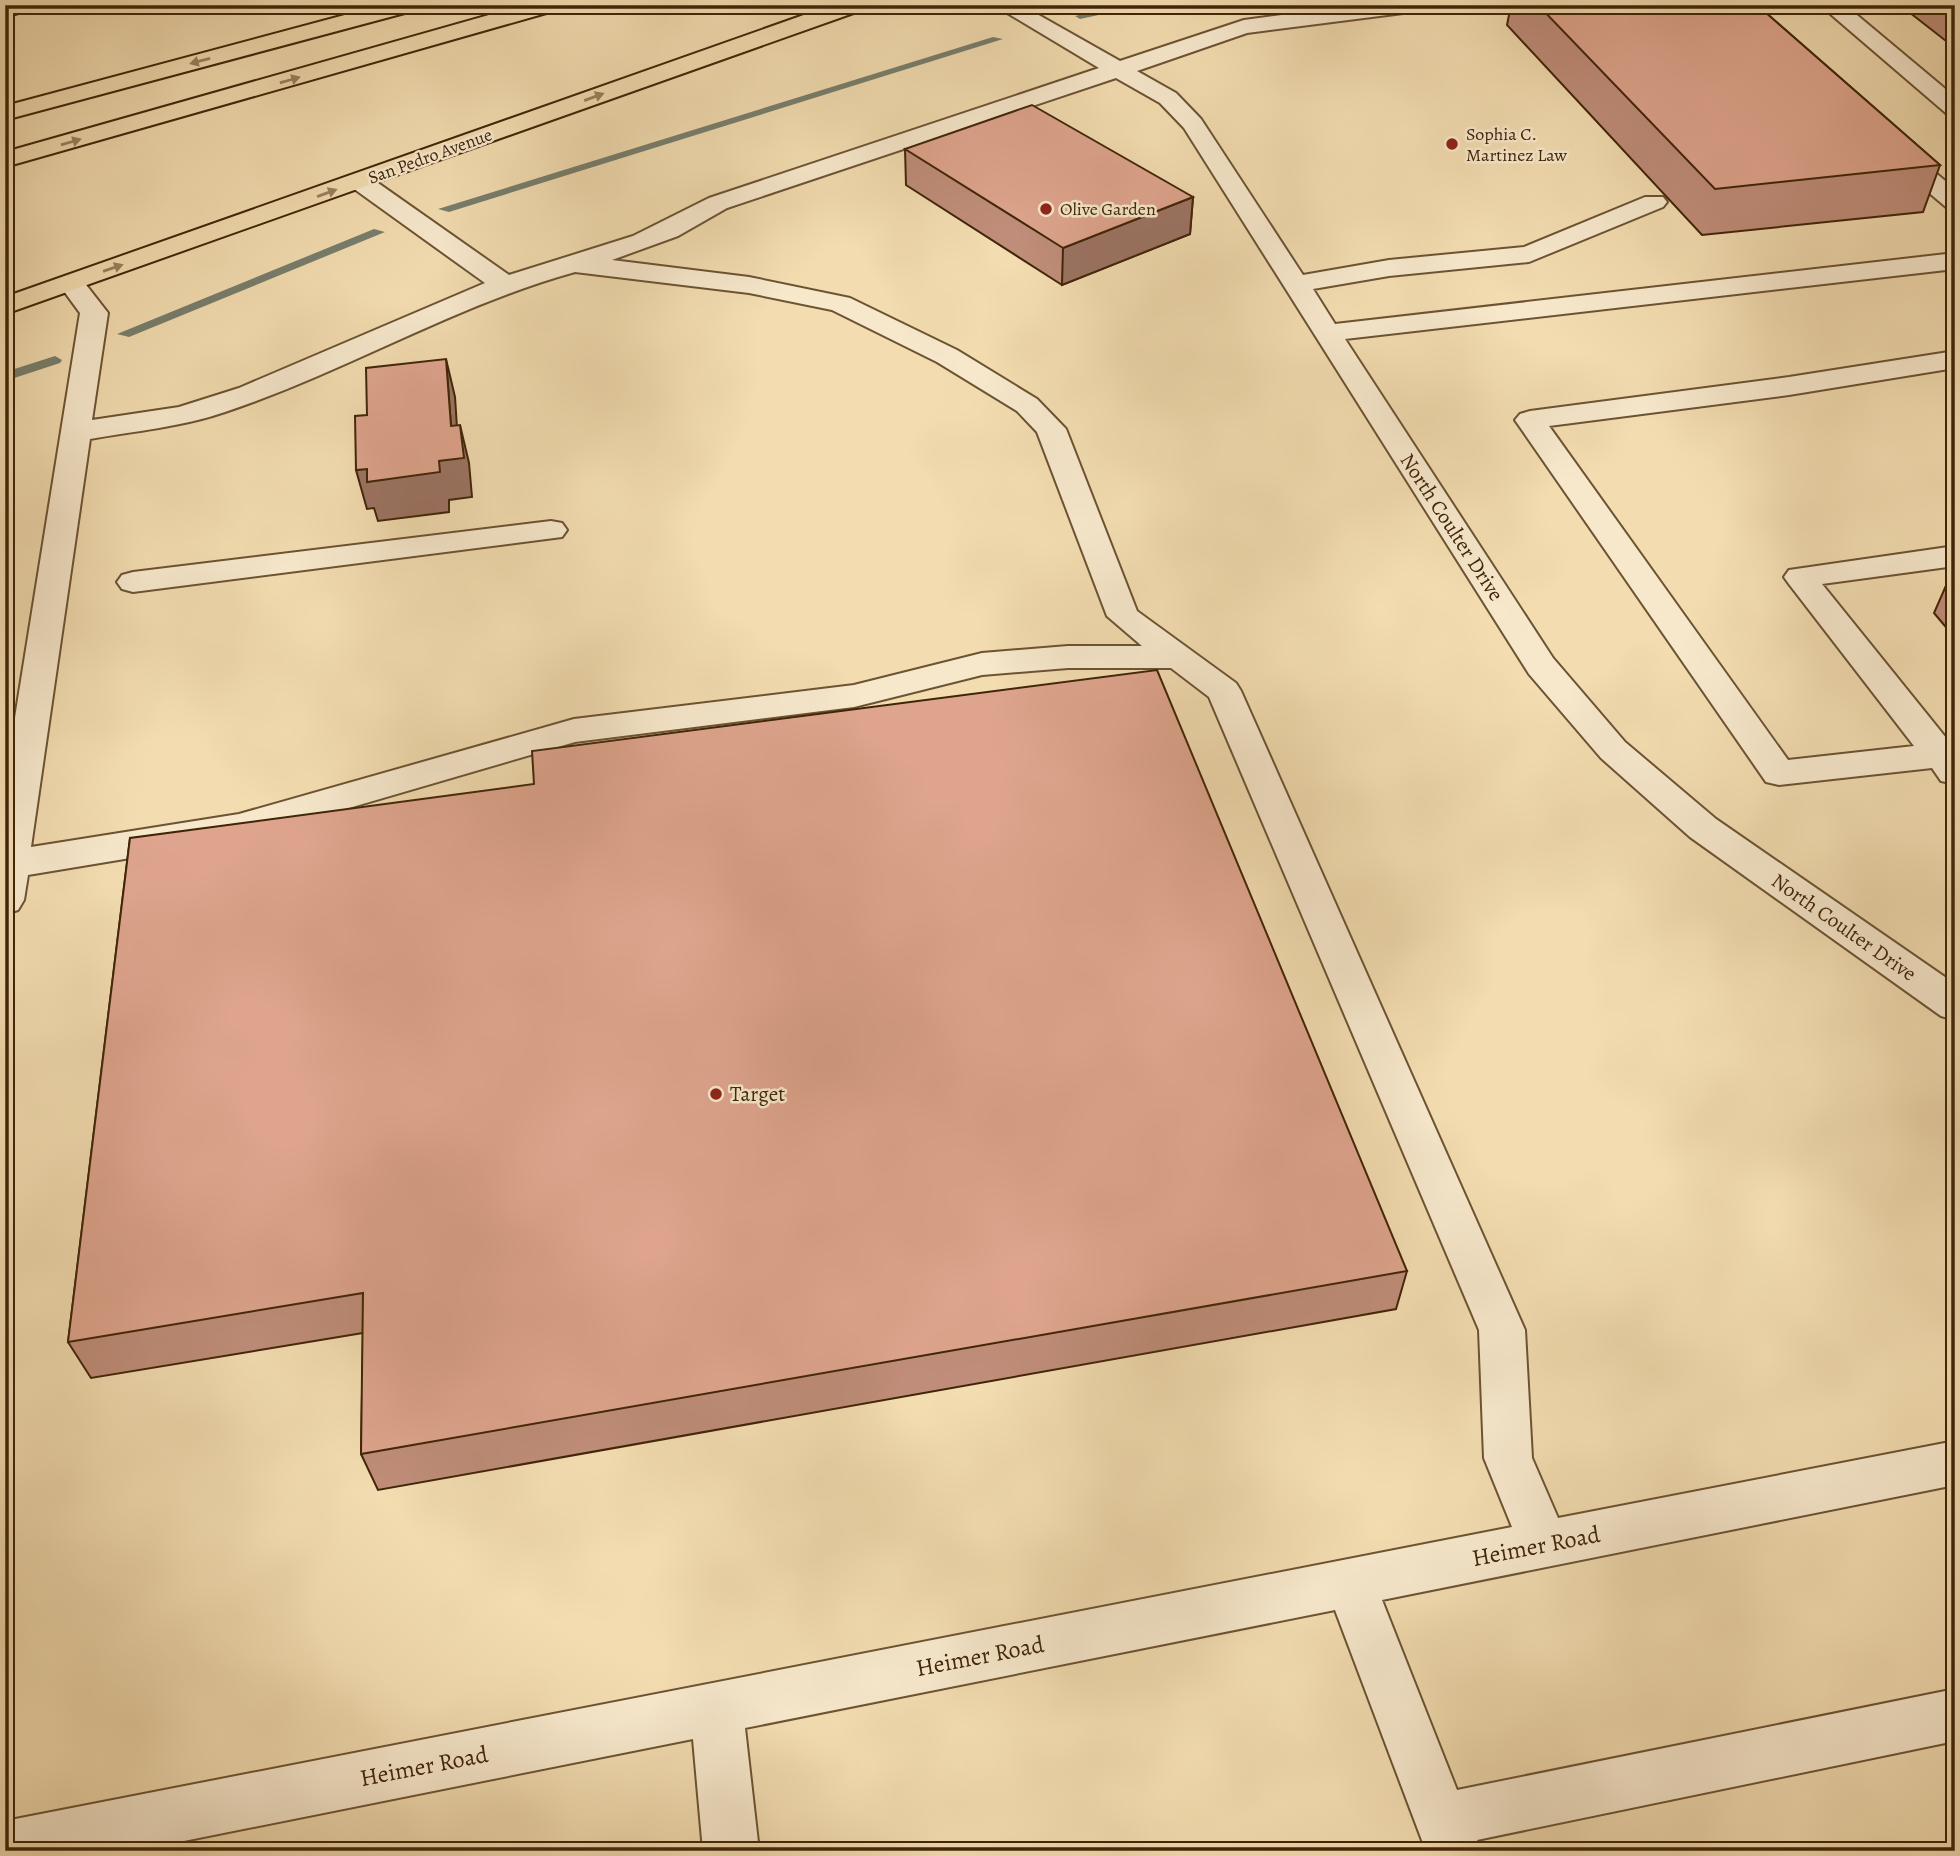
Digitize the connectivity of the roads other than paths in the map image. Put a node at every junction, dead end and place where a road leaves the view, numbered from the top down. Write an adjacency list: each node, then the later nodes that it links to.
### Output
1 (20, 5): 9 (main road)
2 (408, 5): 13 (main road, one-way to 13)
3 (549, 5): 10 (main road)
4 (570, 5): 10 (main road)
5 (854, 5): 16 (main road, San Pedro Avenue, one-way to 5)
6 (1005, 5): 11 (street, North Coulter Drive)
7 (1411, 5): 11 (street)
8 (1831, 5): 12 (street)
9 (5, 10)
10 (505, 18): 15 (main road, one-way to 10)
11 (1118, 67): 20 (street); 22 (street, North Coulter Drive)
12 (1955, 109)
13 (5, 113)
14 (1880, 139): 18 (street)
15 (5, 160)
16 (359, 181): 21 (main road, San Pedro Avenue, one-way to 16); 23 (street)
17 (1654, 202): 22 (street)
18 (1955, 202)
19 (1955, 261): 25 (street)
20 (575, 264): 23 (street); 31 (street)
21 (71, 283): 24 (main road, San Pedro Avenue); 27 (street)
22 (1296, 284): 25 (street, North Coulter Drive)
23 (505, 285): 27 (street)
24 (5, 306)
25 (1326, 333): 35 (street, North Coulter Drive)
26 (1955, 359): 32 (street)
27 (76, 432): 33 (street)
28 (551, 530): 30 (street)
29 (1955, 556): 32 (street)
30 (133, 582)
31 (1175, 657): 33 (street); 37 (street)
32 (1948, 764)
33 (11, 864): 34 (street)
34 (5, 900)
35 (1955, 1005)
36 (1955, 1463): 37 (street, Heimer Road)
37 (1544, 1544): 38 (street, Heimer Road)
38 (1350, 1583): 39 (street, Heimer Road); 41 (street)
39 (716, 1708): 42 (street, Heimer Road); 43 (street)
40 (1955, 1715): 41 (street)
41 (1448, 1835)
42 (5, 1849)
43 (731, 1851)

